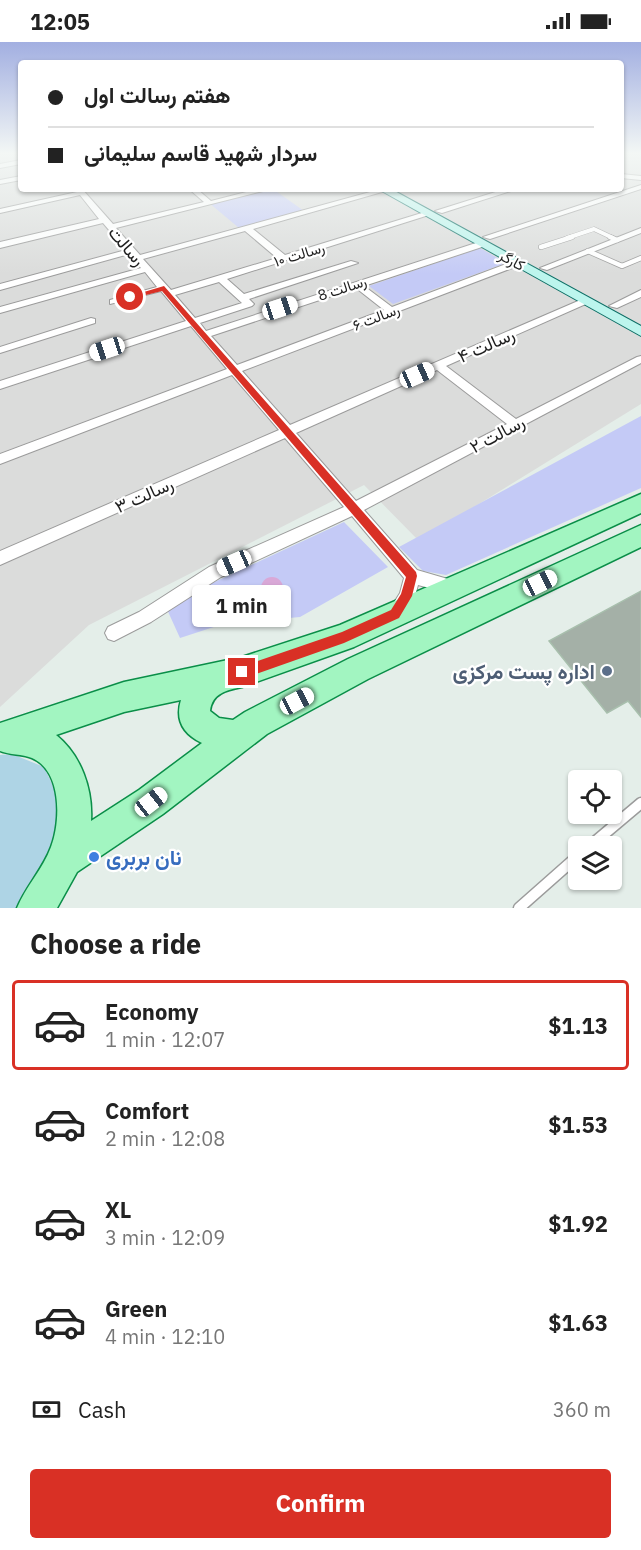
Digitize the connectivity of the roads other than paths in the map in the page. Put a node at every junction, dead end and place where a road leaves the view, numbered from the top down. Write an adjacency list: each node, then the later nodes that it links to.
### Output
1 (70, 193): 10 (street)
2 (82, 193): 12 (street, رسالت)
3 (198, 193): 9 (street)
4 (249, 193): 9 (street)
5 (373, 193): 13 (street)
6 (397, 193): 11 (street, کارگر)
7 (498, 193): 11 (street, رسالت ۱۰)
8 (622, 193): 15 (street, رسالت 8)
9 (209, 203): 12 (street)
10 (0, 211)
11 (433, 213): 15 (street, کارگر); 22 (street, رسالت ۱۰)
12 (108, 223): 17 (street); 20 (street, رسالت)
13 (247, 228): 20 (street); 22 (street)
14 (641, 231): 16 (street)
15 (484, 240): 24 (street, کارگر); 25 (street, کارگر); 28 (street, رسالت 8)
16 (617, 240): 18 (lane); 19 (street)
17 (0, 245)
18 (541, 247)
19 (588, 251): 21 (lane); 25 (street)
20 (134, 254): 26 (street, رسالت); 30 (street)
21 (641, 258)
22 (284, 259): 27 (street, رسالت ۱۰)
23 (354, 263): 33 (street)
24 (517, 264): 29 (street, کارگر); 38 (street, رسالت ۶)
25 (544, 268): 29 (street, کارگر)
26 (147, 269): 31 (street, رسالت); 37 (street)
27 (220, 279): 31 (street, رسالت ۱۰); 33 (street)
28 (356, 284): 38 (street); 39 (street, رسالت 8)
29 (565, 285): 34 (street, کارگر); 36 (street, کارگر)
30 (0, 287)
31 (166, 291): 35 (street, رسالت ۱۰); 42 (street, رسالت)
32 (641, 293): 36 (street)
33 (246, 301): 39 (street); 42 (street)
34 (585, 301): 43 (street, کارگر); 47 (street, رسالت ۴)
35 (113, 302)
36 (614, 306): 40 (street, کارگر)
37 (0, 310)
38 (391, 311): 48 (street, رسالت ۶)
39 (261, 314): 44 (street, رسالت 8)
40 (641, 320)
41 (91, 321): 45 (street)
42 (192, 321): 44 (street, رسالت); 49 (street)
43 (641, 332)
44 (204, 335): 48 (street, رسالت)
45 (0, 350)
46 (641, 359): 50 (street, رسالت ۲)
47 (439, 366): 50 (street); 51 (street, رسالت ۴)
48 (234, 370): 51 (street, رسالت); 52 (street, رسالت ۶)
49 (0, 385)
50 (515, 424): 54 (street, رسالت ۲)
51 (288, 432): 54 (street, رسالت); 56 (street, رسالت ۳)
52 (0, 459)
53 (641, 503): 58 (main road)
54 (354, 508): 57 (street, رسالت); 60 (street, رسالت ۲)
55 (641, 535): 62 (main road)
56 (0, 558)
57 (412, 576): 58 (street); 59 (street)
58 (454, 587): 59 (main road)
59 (395, 614): 61 (main road)
60 (114, 633)
61 (214, 678): 62 (main road); 63 (main road)
62 (237, 736): 66 (main road)
63 (2, 737): 66 (main road)
64 (641, 803): 65 (lane)
65 (602, 836)
66 (65, 859): 68 (main road)
67 (568, 865): 69 (lane)
68 (36, 908)
69 (519, 908)

